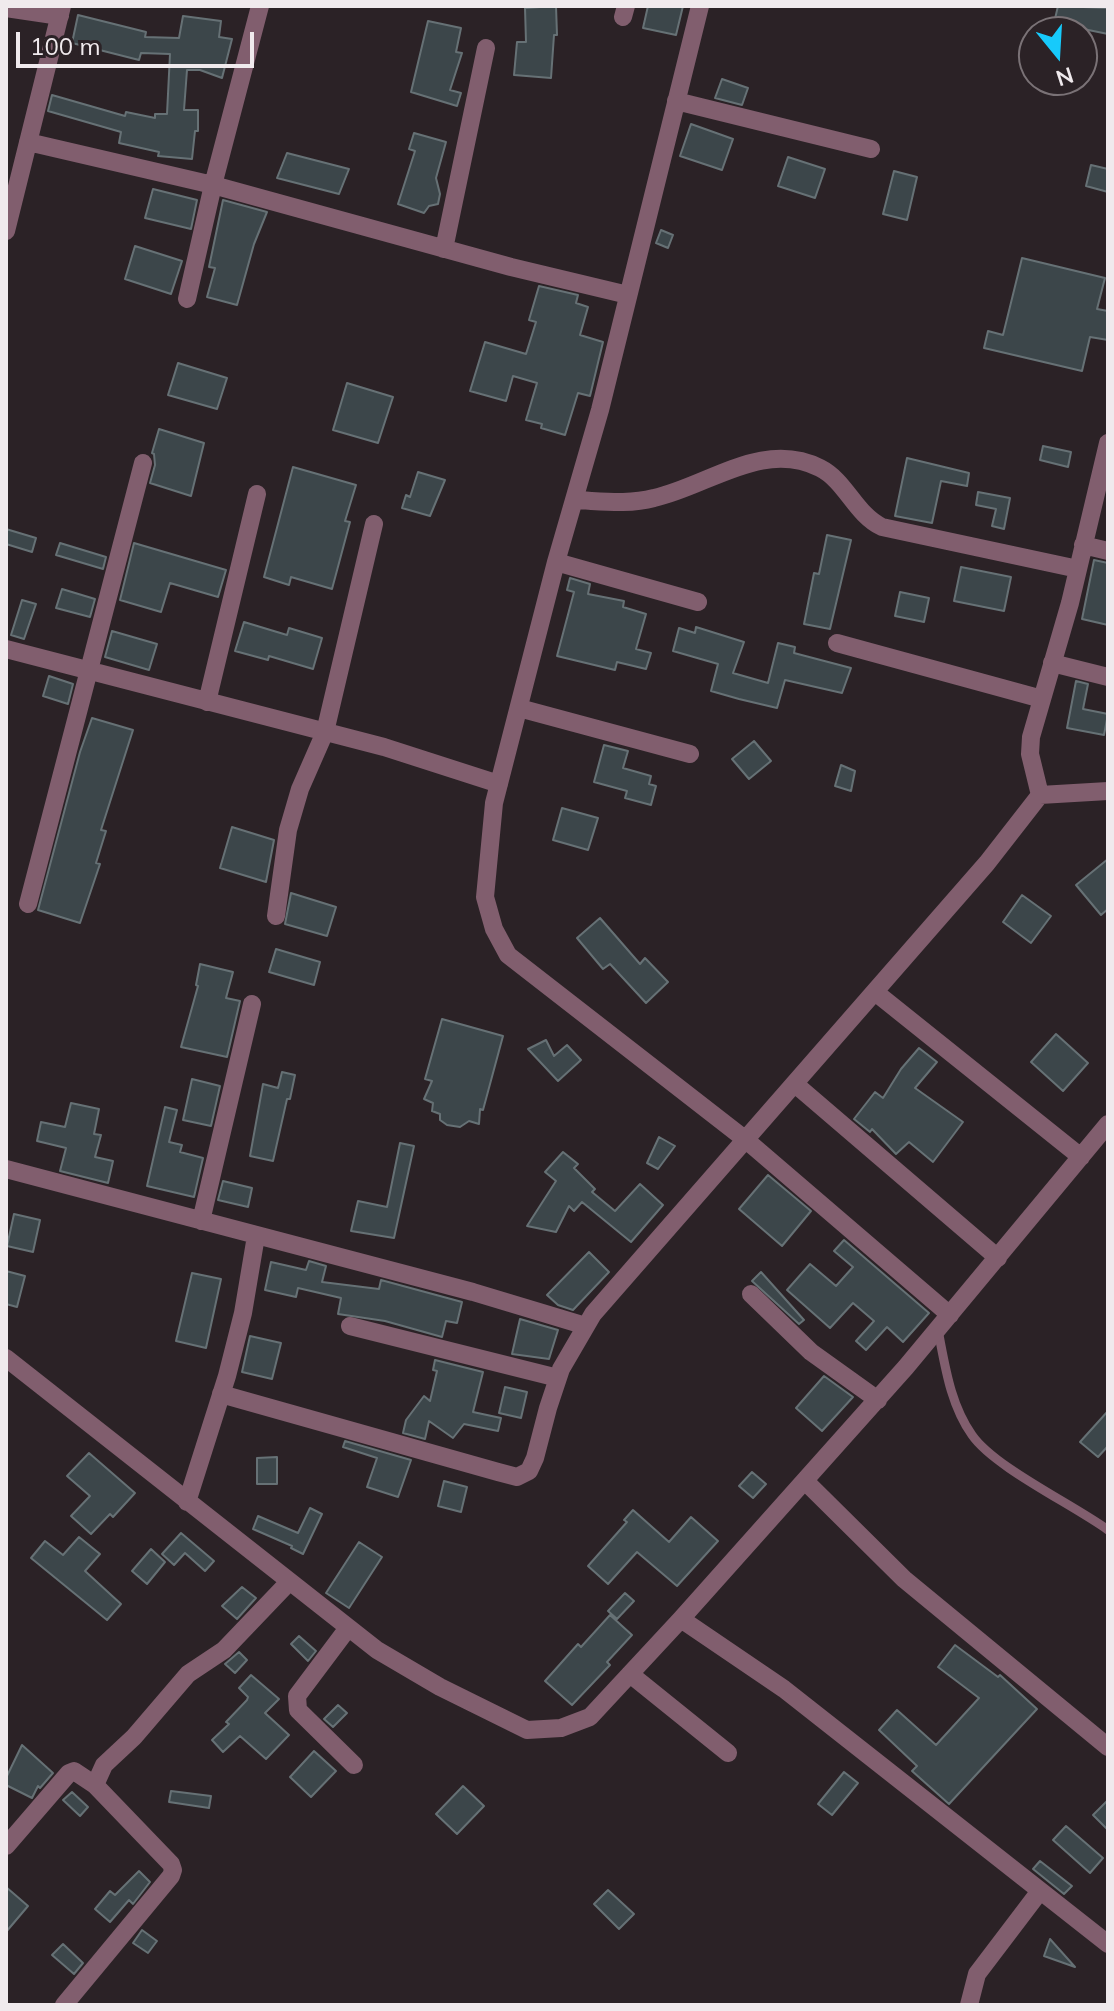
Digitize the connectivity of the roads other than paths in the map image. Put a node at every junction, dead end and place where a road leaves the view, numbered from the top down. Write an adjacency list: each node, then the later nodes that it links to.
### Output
1 (260, 6): 9 (street)
2 (700, 6): 6 (street)
3 (6, 8): 4 (street)
4 (61, 11): 7 (street)
5 (486, 48): 11 (street)
6 (676, 101): 8 (street); 12 (street)
7 (28, 142): 9 (street); 10 (street)
8 (871, 149)
9 (213, 185): 11 (street); 13 (street)
10 (6, 231)
11 (444, 249): 12 (street)
12 (628, 295): 17 (street)
13 (187, 299)
14 (1108, 443): 19 (street)
15 (143, 463): 27 (street)
16 (257, 494): 30 (street)
17 (574, 500): 21 (street); 22 (street)
18 (374, 524): 32 (street)
19 (1083, 545): 20 (street); 22 (street)
20 (1108, 551)
21 (556, 562): 23 (street); 31 (street)
22 (1078, 569): 26 (street)
23 (698, 602)
24 (837, 643): 29 (street)
25 (6, 649): 27 (street)
26 (1052, 663): 28 (street); 29 (street)
27 (88, 672): 30 (street); 37 (street)
28 (1108, 677)
29 (1042, 699): 36 (street)
30 (207, 702): 32 (street)
31 (519, 708): 33 (street); 34 (street)
32 (325, 732): 34 (street); 38 (street)
33 (690, 754)
34 (499, 784): 43 (street)
35 (1108, 791): 36 (street)
36 (1040, 795): 39 (street)
37 (28, 904)
38 (276, 916)
39 (875, 992): 41 (street); 44 (street)
40 (252, 1004): 46 (street)
41 (795, 1084): 43 (street); 48 (street)
42 (1108, 1124): 44 (street)
43 (746, 1140): 50 (street); 52 (street)
44 (1081, 1157): 48 (street)
45 (6, 1169): 46 (street)
46 (201, 1221): 47 (street)
47 (256, 1236): 52 (street); 55 (street)
48 (998, 1258): 50 (street)
49 (751, 1294): 56 (street)
50 (944, 1322): 56 (street); 59 (lane)
51 (350, 1326): 54 (street)
52 (586, 1326): 54 (street)
53 (6, 1358): 58 (street)
54 (558, 1378): 55 (street)
55 (221, 1394): 58 (street)
56 (878, 1400): 57 (street)
57 (805, 1481): 61 (street); 64 (street)
58 (187, 1502): 60 (street)
59 (1108, 1530)
60 (289, 1582): 62 (street); 67 (street)
61 (681, 1619): 63 (street); 69 (street)
62 (348, 1628): 63 (street); 66 (street)
63 (630, 1674): 65 (street)
64 (1108, 1747)
65 (728, 1753)
66 (354, 1765)
67 (95, 1785): 68 (street); 71 (street)
68 (6, 1846)
69 (1040, 1891): 70 (street); 72 (street)
70 (1108, 1944)
71 (64, 2005)
72 (969, 2005)

